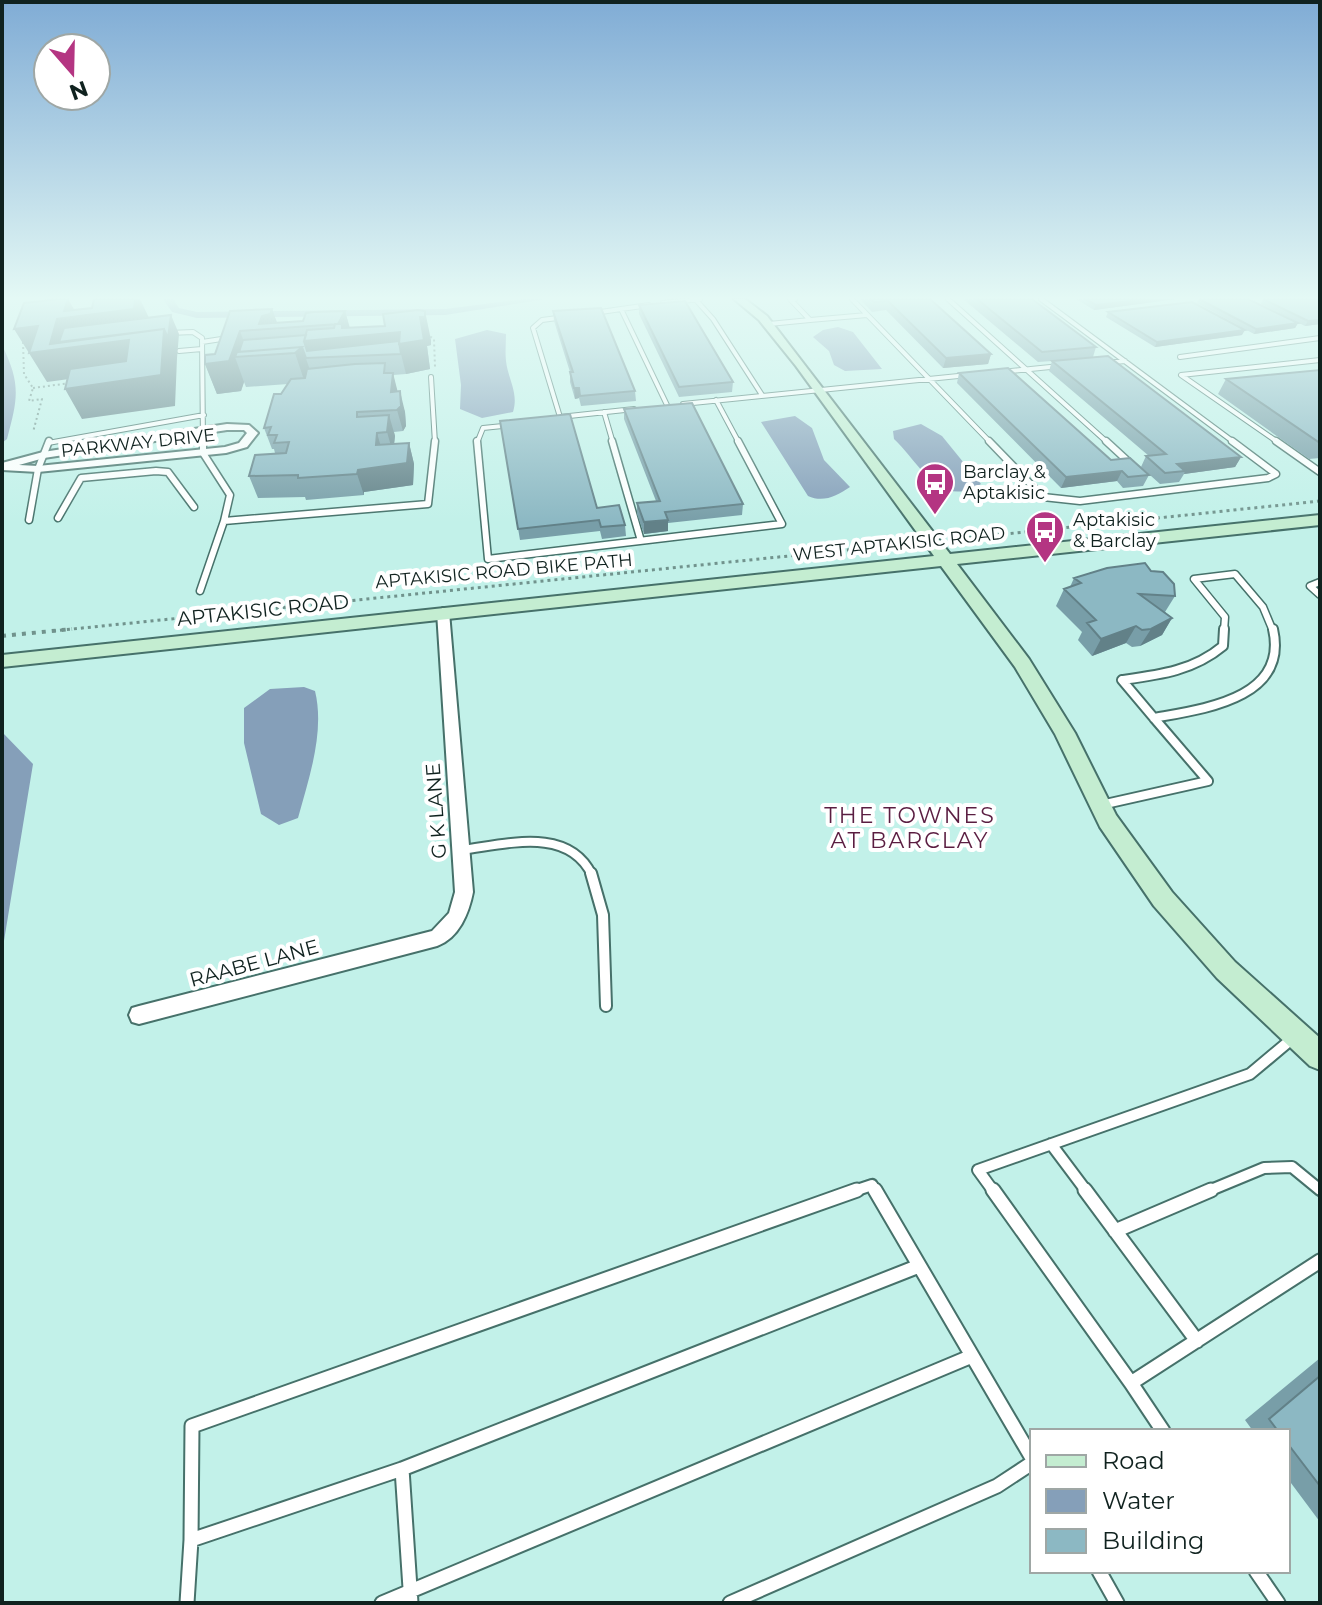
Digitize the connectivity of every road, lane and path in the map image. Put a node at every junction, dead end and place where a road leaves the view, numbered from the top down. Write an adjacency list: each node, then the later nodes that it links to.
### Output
1 (24, 374): 18 (path)
2 (203, 374): 16 (lane)
3 (432, 374): 13 (path)
4 (545, 374): 25 (lane)
5 (652, 374): 22 (lane)
6 (748, 374): 20 (lane)
7 (808, 374): 19 (main road)
8 (924, 374): 15 (lane)
9 (1031, 374): 34 (lane)
10 (1142, 374): 37 (lane)
11 (1191, 374): 35 (lane)
12 (970, 375): 15 (lane)
13 (431, 377): 43 (lane)
14 (212, 379): 16 (lane)
15 (929, 379): 19 (lane); 37 (lane)
16 (203, 380): 26 (lane)
17 (81, 382): 18 (path)
18 (33, 388): 29 (path)
19 (820, 389): 20 (lane); 47 (main road)
20 (762, 395): 21 (lane)
21 (716, 400): 22 (lane); 45 (lane)
22 (667, 405): 23 (lane)
23 (651, 407)
24 (635, 409): 25 (lane)
25 (604, 412): 45 (lane)
26 (204, 415): 28 (lane); 31 (lane)
27 (525, 423): 45 (lane)
28 (205, 430): 30 (lane); 30 (street, PARKWAY DRIVE); 31 (street, PARKWAY DRIVE)
29 (33, 432)
30 (203, 453): 33 (street, PARKWAY DRIVE); 43 (lane)
31 (43, 455): 32 (street, PARKWAY DRIVE); 33 (lane)
32 (2, 467): 33 (street, PARKWAY DRIVE)
33 (38, 469): 41 (lane)
34 (1138, 471)
35 (1320, 472)
36 (1150, 481): 37 (lane)
37 (1161, 491)
38 (1320, 501): 44 (path)
39 (194, 507): 40 (lane)
40 (58, 518)
41 (29, 520)
42 (1320, 520): 47 (main road, WEST APTAKISIC ROAD)
43 (224, 521): 49 (lane)
44 (960, 539)
45 (641, 541)
46 (914, 543): 53 (path, APTAKISIC ROAD BIKE PATH)
47 (943, 560): 51 (main road, WEST APTAKISIC ROAD); 56 (main road)
48 (1320, 582): 50 (lane)
49 (200, 591)
50 (1320, 595)
51 (530, 604): 52 (main road, APTAKISIC ROAD)
52 (443, 612): 54 (main road, APTAKISIC ROAD); 57 (street, G K LANE)
53 (2, 636)
54 (2, 661)
55 (1154, 718): 55 (lane); 56 (lane)
56 (1101, 805): 61 (main road)
57 (461, 850): 58 (street, G K LANE); 59 (lane)
58 (380, 953): 60 (street, RAABE LANE)
59 (606, 1006)
60 (139, 1015)
61 (1297, 1034): 62 (main road); 63 (lane)
62 (1319, 1052)
63 (1051, 1144): 65 (lane); 70 (lane)
64 (1320, 1190): 65 (lane)
65 (1115, 1231): 68 (lane)
66 (1320, 1261): 68 (lane)
67 (919, 1266): 69 (lane); 74 (lane); 75 (lane)
68 (1197, 1341): 70 (lane)
69 (972, 1356): 72 (lane); 78 (lane)
70 (1131, 1383): 71 (lane)
71 (1162, 1429)
72 (1030, 1457)
73 (1030, 1461): 81 (lane)
74 (402, 1469): 75 (lane); 78 (lane)
75 (191, 1540): 79 (lane)
76 (1100, 1573): 82 (lane)
77 (1257, 1573): 83 (lane)
78 (411, 1597): 80 (lane)
79 (187, 1603)
80 (382, 1603)
81 (730, 1603)
82 (1117, 1603)
83 (1278, 1603)

